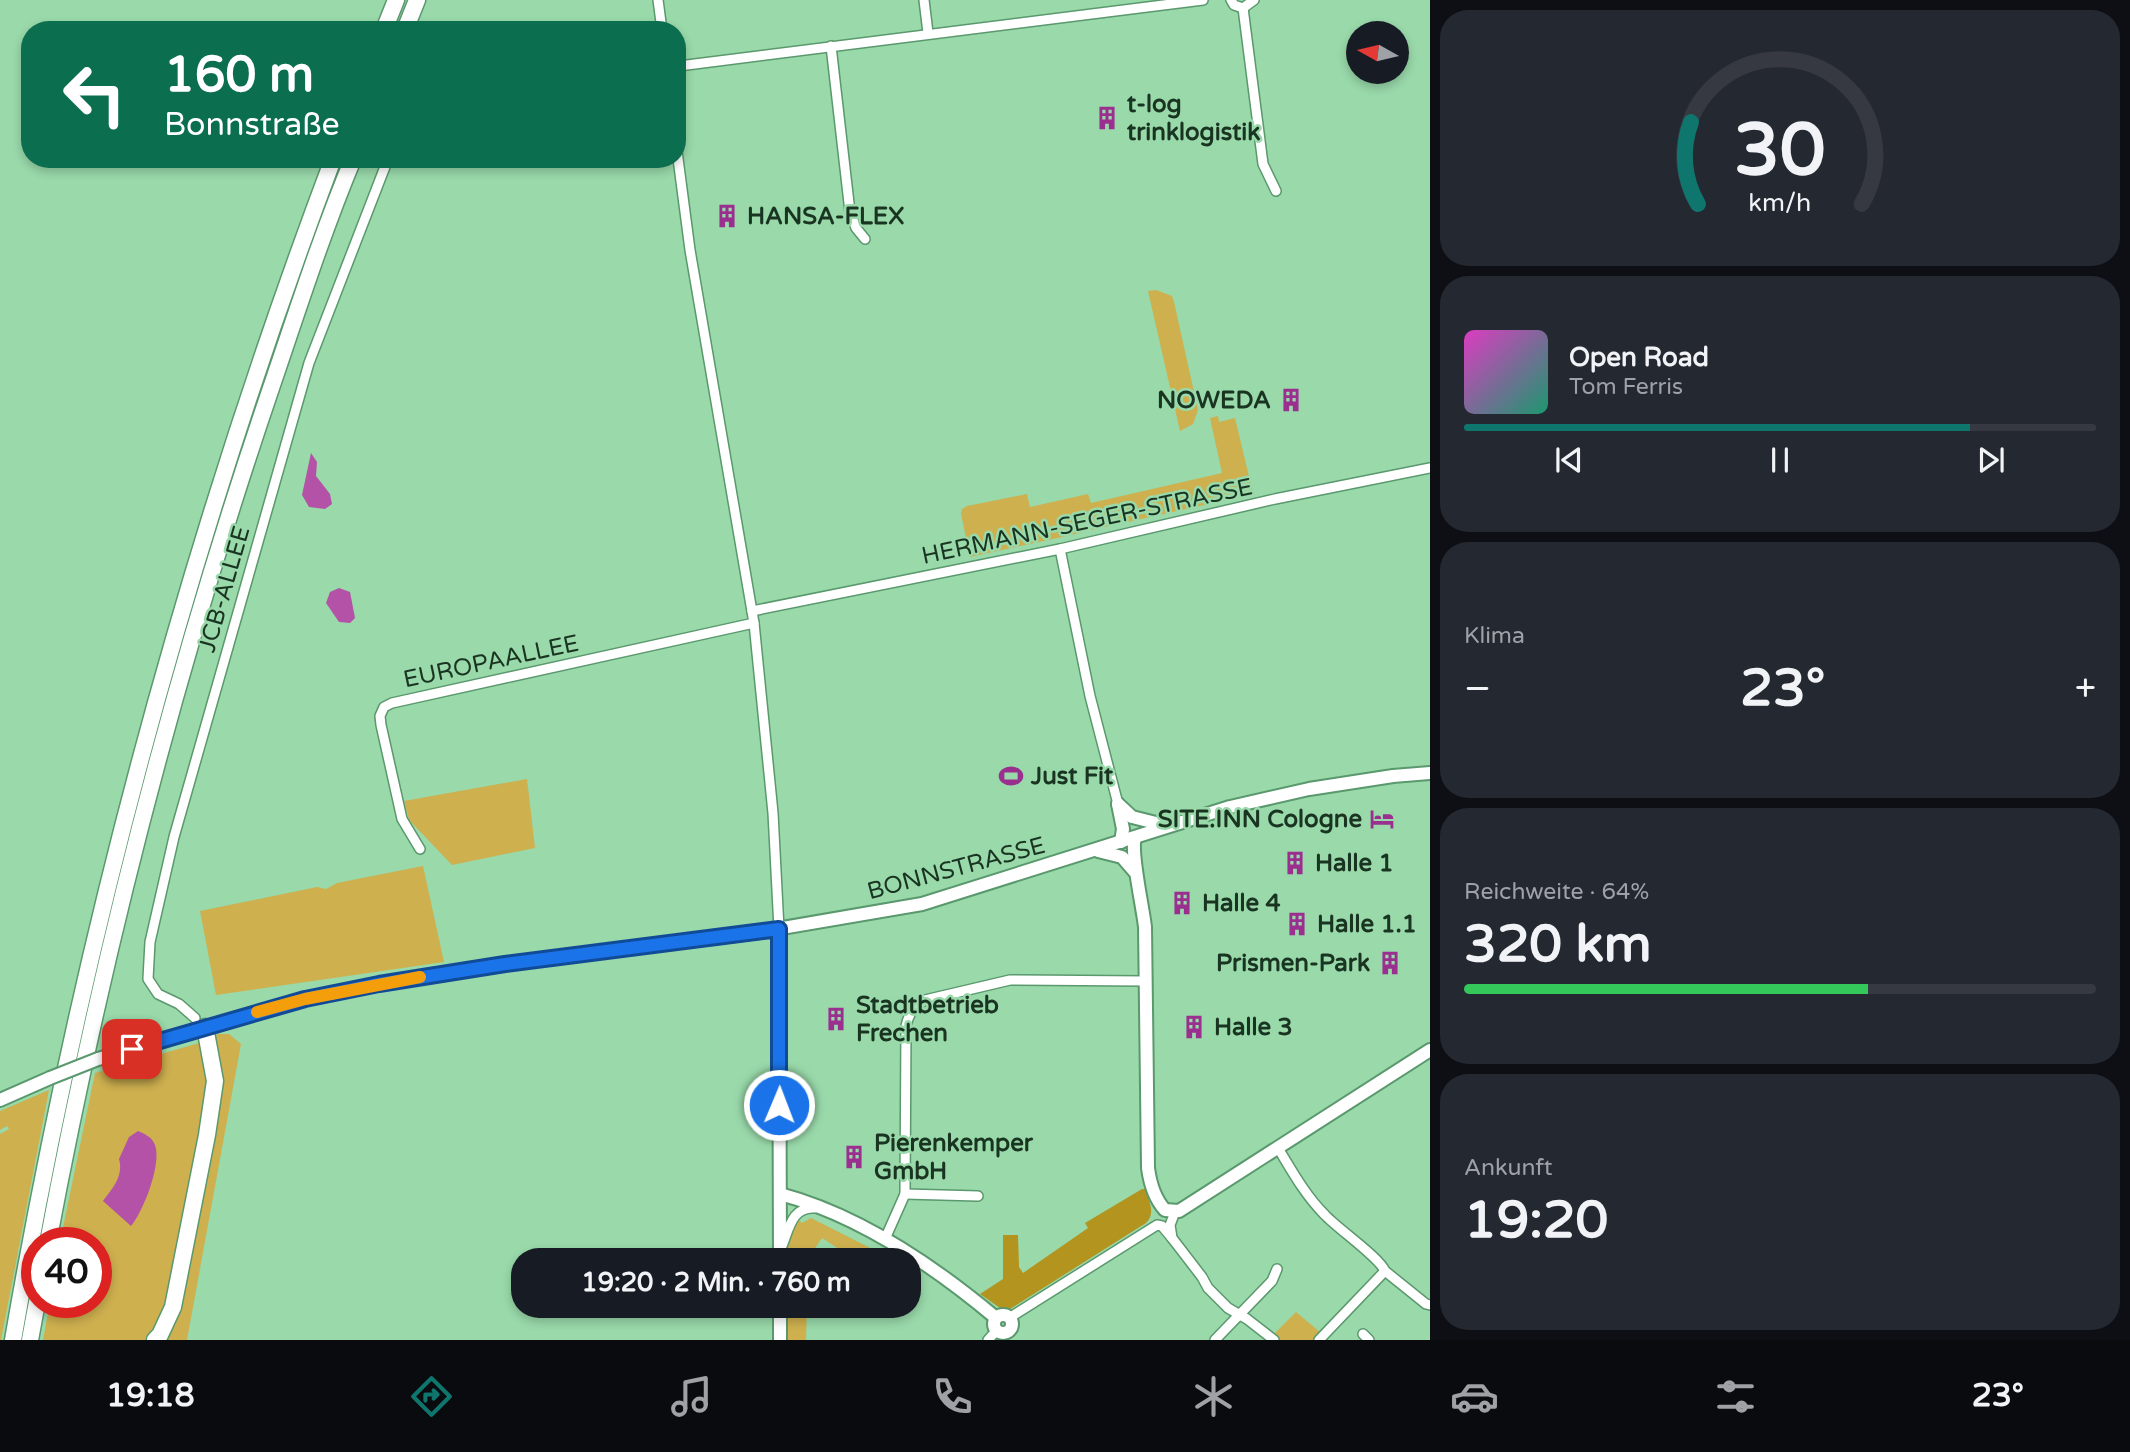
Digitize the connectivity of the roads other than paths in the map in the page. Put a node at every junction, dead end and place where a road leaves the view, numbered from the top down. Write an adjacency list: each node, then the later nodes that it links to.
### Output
1 (396, 0): 9 (highway)
2 (417, 0): 10 (highway)
3 (658, 0): 11 (street)
4 (924, 0): 12 (street)
5 (1203, 0): 12 (street)
6 (1231, 0): 8 (street)
7 (1254, 0): 8 (street)
8 (1244, 8): 19 (street)
9 (388, 21)
10 (409, 21)
11 (661, 21)
12 (928, 33): 13 (street)
13 (831, 46): 14 (street); 20 (street)
14 (686, 66)
15 (330, 168): 56 (highway)
16 (349, 168): 44 (highway)
17 (385, 168): 35 (street, JCB-ALLEE)
18 (679, 168): 23 (street)
19 (1276, 191)
20 (865, 239)
21 (1430, 468): 22 (street, HERMANN-SEGER-STRASSE)
22 (1060, 549): 23 (street, HERMANN-SEGER-STRASSE); 26 (street)
23 (752, 611): 24 (street)
24 (754, 623): 30 (street, EUROPAALLEE); 33 (street)
25 (1430, 773): 27 (main road, BONNSTRASSE)
26 (1118, 804): 27 (main road); 29 (main road)
27 (1168, 827): 28 (main road, BONNSTRASSE)
28 (1135, 838): 29 (main road, BONNSTRASSE); 32 (main road)
29 (1121, 842): 31 (main road, BONNSTRASSE)
30 (419, 849)
31 (1094, 850): 32 (main road); 33 (main road, BONNSTRASSE)
32 (1137, 875): 34 (main road)
33 (779, 929): 35 (main road, BONNSTRASSE); 39 (main road)
34 (1144, 981): 40 (street); 43 (main road)
35 (200, 1022): 37 (main road, BONNSTRASSE, bridge); 58 (highway)
36 (1430, 1050): 38 (main road)
37 (0, 1100)
38 (1278, 1148): 43 (main road); 50 (street)
39 (780, 1194): 42 (main road); 47 (main road)
40 (905, 1194): 41 (street); 46 (street)
41 (978, 1196)
42 (824, 1209): 46 (main road); 48 (street)
43 (1180, 1209): 45 (street)
44 (51, 1227)
45 (1172, 1238): 52 (street); 55 (street)
46 (885, 1239): 55 (main road)
47 (780, 1248)
48 (782, 1248)
49 (1277, 1269): 52 (street)
50 (1385, 1271): 51 (street); 63 (street)
51 (1430, 1305)
52 (1240, 1315): 61 (street); 62 (street)
53 (34, 1318): 57 (highway)
54 (780, 1318): 59 (main road)
55 (1000, 1327): 60 (main road)
56 (13, 1340)
57 (30, 1340)
58 (155, 1340)
59 (780, 1340)
60 (1020, 1340)
61 (1215, 1340)
62 (1274, 1340)
63 (1319, 1340)

